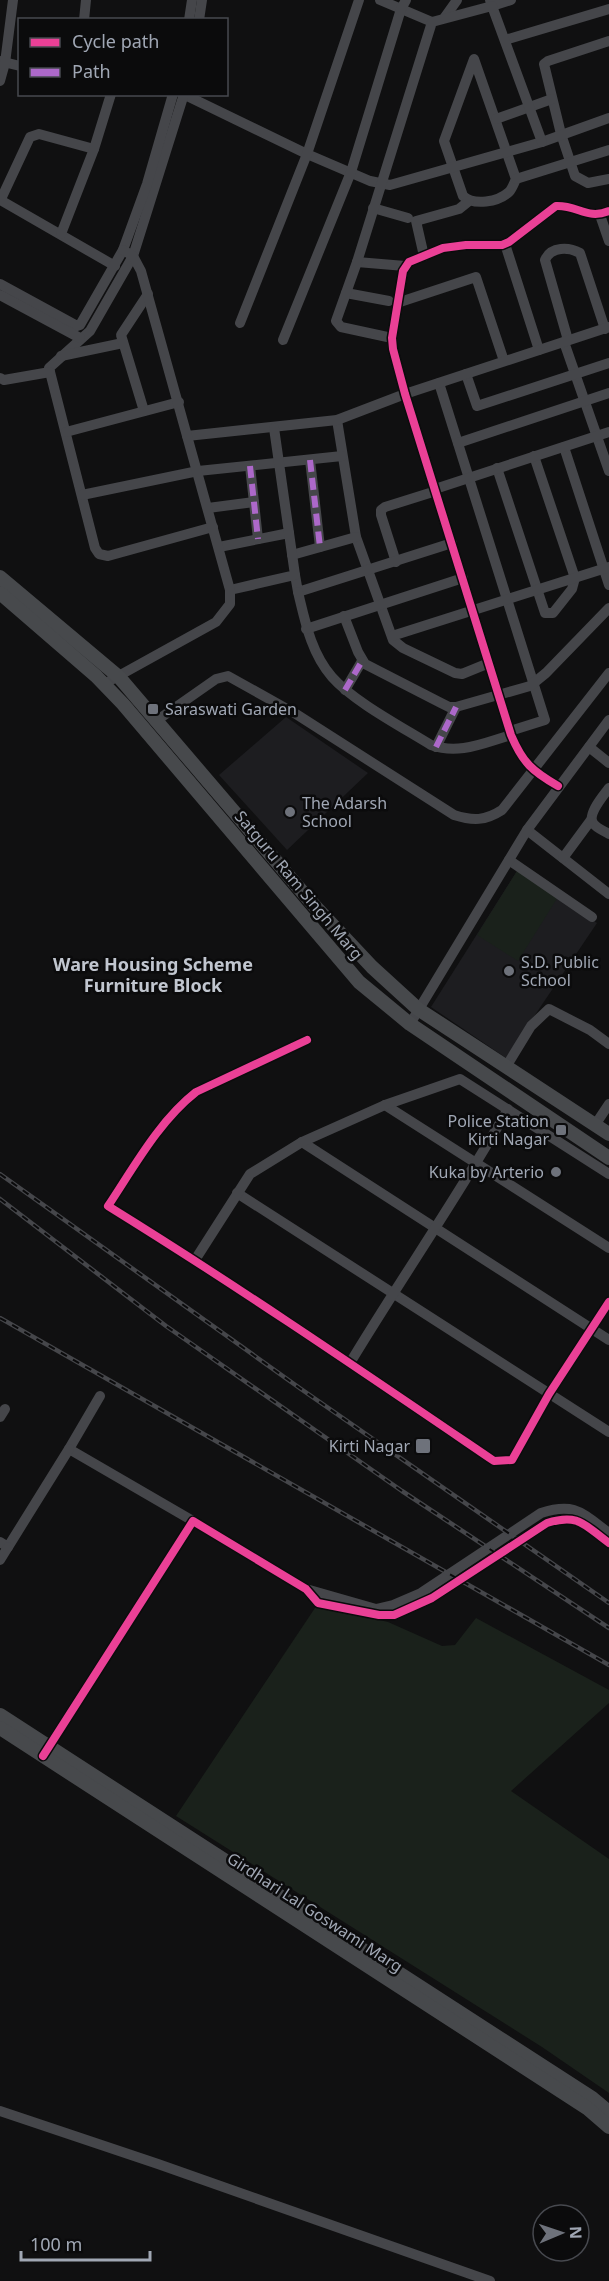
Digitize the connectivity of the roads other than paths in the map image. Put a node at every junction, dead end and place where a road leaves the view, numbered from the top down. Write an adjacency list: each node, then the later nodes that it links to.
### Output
1 (13, 0): 19 (street)
2 (86, 0): 13 (street)
3 (192, 0): 14 (street)
4 (202, 0): 15 (street)
5 (358, 0): 35 (street)
6 (380, 0): 10 (street)
7 (457, 0): 12 (street)
8 (511, 0): 9 (street)
9 (491, 3): 12 (street); 17 (street)
10 (404, 4): 16 (street); 38 (street)
11 (609, 9): 17 (street)
12 (445, 17): 16 (street)
13 (84, 18)
14 (189, 18)
15 (198, 18)
16 (432, 22): 41 (street)
17 (505, 40): 27 (street)
18 (609, 41): 26 (street)
19 (3, 62): 20 (street); 21 (street)
20 (18, 66)
21 (0, 81)
22 (110, 96): 32 (street)
23 (172, 96): 49 (street)
24 (184, 96): 49 (street)
25 (186, 96): 35 (street)
26 (552, 99): 27 (street); 30 (street)
27 (530, 108): 29 (street); 31 (street)
28 (609, 118): 30 (street)
29 (496, 119): 34 (street); 37 (street)
30 (561, 134): 31 (street); 36 (street)
31 (542, 142): 34 (street)
32 (94, 149): 46 (street); 46 (street)
33 (609, 150): 36 (street)
34 (508, 152): 37 (street); 39 (street)
35 (307, 154): 38 (street); 59 (street)
36 (570, 161): 39 (street); 40 (street)
37 (453, 168): 41 (street); 42 (street)
38 (351, 172): 41 (street); 64 (street)
39 (516, 179): 42 (street)
40 (609, 179)
41 (380, 183): 43 (street)
42 (469, 201): 50 (street)
43 (373, 208): 45 (street); 51 (street)
44 (604, 213): 47 (street); 48 (street)
45 (408, 218)
46 (61, 234): 52 (street)
47 (609, 241)
48 (506, 243): 50 (street); 67 (street)
49 (128, 253): 52 (street); 56 (street); 62 (street)
50 (424, 256): 53 (street)
51 (357, 262): 53 (street); 55 (street)
52 (115, 266): 60 (street)
53 (405, 266): 58 (street)
54 (0, 284): 60 (street)
55 (346, 293): 58 (street); 63 (street)
56 (148, 294): 66 (street); 79 (street)
57 (0, 295): 62 (street)
58 (393, 302): 63 (street); 69 (street)
59 (240, 323)
60 (77, 327): 62 (street)
61 (607, 328): 65 (street); 65 (street)
62 (80, 338): 68 (street)
63 (392, 338): 77 (street)
64 (284, 340)
65 (566, 341): 67 (street); 73 (street)
66 (123, 343): 68 (street); 80 (street)
67 (539, 350): 69 (street)
68 (61, 356): 71 (street)
69 (504, 361): 72 (street)
70 (609, 363): 73 (street)
71 (50, 372): 74 (street); 83 (street)
72 (466, 374): 73 (street); 75 (street)
73 (575, 374): 78 (street)
74 (0, 378)
75 (439, 383): 77 (street); 87 (street)
76 (609, 393): 78 (street)
77 (405, 394): 81 (street); 98 (street)
78 (585, 401): 86 (street); 87 (street)
79 (179, 402): 80 (street); 85 (street)
80 (144, 411): 83 (street)
81 (337, 420): 82 (street); 89 (street)
82 (274, 428): 85 (street); 92 (street)
83 (66, 432): 99 (street)
84 (609, 432): 86 (street)
85 (187, 436): 96 (street)
86 (597, 436): 88 (street); 95 (street)
87 (458, 443): 97 (street)
88 (564, 447): 90 (street); 111 (street)
89 (342, 456): 91 (street); 104 (street)
90 (534, 456): 94 (street); 116 (street)
91 (310, 460): 92 (street); 108 (street)
92 (279, 464): 93 (street); 103 (street)
93 (250, 466): 96 (street); 100 (street)
94 (497, 468): 97 (street); 119 (street)
95 (609, 469)
96 (198, 471): 99 (street); 101 (street)
97 (469, 478): 98 (street); 122 (street)
98 (435, 490): 106 (street); 110 (street)
99 (81, 495): 102 (street)
100 (254, 502): 101 (street); 105 (street)
101 (208, 508): 102 (street)
102 (213, 527): 107 (street)
103 (289, 533): 105 (street); 109 (street)
104 (356, 537): 108 (street); 112 (street)
105 (258, 539): 107 (street)
106 (452, 543): 110 (street); 115 (street)
107 (219, 547): 118 (street)
108 (320, 547): 109 (street)
109 (292, 555): 113 (street)
110 (396, 562): 112 (street)
111 (606, 568): 116 (street); 117 (street)
112 (368, 571): 120 (street); 123 (street)
113 (295, 575): 118 (street); 120 (street)
114 (0, 577): 132 (main road, Satguru Ram Singh Marg)
115 (462, 578): 123 (street); 125 (street)
116 (575, 578): 119 (street); 119 (street)
117 (609, 585)
118 (230, 590): 132 (street)
119 (537, 591): 122 (street)
120 (298, 592): 127 (street)
121 (0, 593): 133 (main road, Satguru Ram Singh Marg)
122 (508, 600): 125 (street); 134 (street)
123 (380, 604): 126 (street); 128 (street)
124 (609, 608): 134 (street)
125 (473, 612): 128 (street); 130 (street)
126 (344, 616): 127 (street); 129 (street)
127 (306, 628): 135 (street)
128 (392, 636): 130 (street)
129 (362, 660): 135 (street); 137 (street)
130 (489, 663): 136 (street)
131 (609, 673): 144 (street)
132 (119, 677): 133 (street); 138 (main road, Satguru Ram Singh Marg)
133 (104, 684): 155 (main road, Satguru Ram Singh Marg)
134 (534, 684): 136 (street); 140 (street)
135 (345, 690): 141 (street)
136 (498, 693): 137 (street); 140 (street)
137 (456, 707): 141 (street)
138 (156, 720): 144 (street); 154 (main road, Satguru Ram Singh Marg)
139 (609, 720): 142 (street)
140 (511, 733): 141 (street); 144 (street)
141 (436, 747)
142 (589, 747): 143 (street); 145 (street)
143 (609, 763)
144 (534, 772): 145 (street)
145 (558, 786): 148 (street)
146 (609, 788): 147 (street)
147 (591, 819): 149 (street); 150 (street)
148 (526, 830): 150 (street); 151 (street)
149 (609, 834)
150 (563, 858): 152 (street)
151 (509, 860): 153 (street); 154 (street)
152 (609, 894)
153 (592, 917)
154 (418, 1009): 155 (street); 158 (main road, Satguru Ram Singh Marg)
155 (410, 1024): 165 (main road, Satguru Ram Singh Marg)
156 (307, 1041): 171 (street)
157 (609, 1044): 158 (street)
158 (506, 1067): 162 (main road, Satguru Ram Singh Marg)
159 (609, 1104): 162 (street)
160 (386, 1105): 161 (street); 164 (street); 166 (street)
161 (508, 1109): 166 (street); 167 (street)
162 (595, 1125): 163 (main road, Satguru Ram Singh Marg)
163 (609, 1134)
164 (302, 1142): 168 (street); 169 (street)
165 (609, 1158)
166 (477, 1164): 169 (street); 170 (street)
167 (609, 1174)
168 (237, 1193): 171 (street); 172 (street)
169 (434, 1228): 172 (street); 174 (street)
170 (609, 1248)
171 (195, 1260): 176 (street)
172 (392, 1293): 176 (street); 177 (street)
173 (609, 1302): 174 (street)
174 (592, 1329): 175 (street); 177 (street)
175 (609, 1340)
176 (350, 1363): 177 (street)
177 (549, 1394): 179 (street)
178 (100, 1396): 180 (street)
179 (609, 1432)
180 (69, 1449): 182 (street); 185 (street)
181 (544, 1518): 183 (street); 184 (street); 187 (street); 187 (street)
182 (193, 1521): 187 (street); 190 (street)
183 (609, 1533)
184 (609, 1543)
185 (4, 1545): 186 (street)
186 (0, 1560)
187 (306, 1589)
188 (0, 1715): 190 (main road, Girdhari Lal Goswami Marg)
189 (0, 1728): 190 (main road, Girdhari Lal Goswami Marg)
190 (46, 1751): 192 (main road, Girdhari Lal Goswami Marg); 193 (main road, Girdhari Lal Goswami Marg)
191 (0, 2111): 194 (street)
192 (609, 2112)
193 (609, 2127)
194 (490, 2281)

